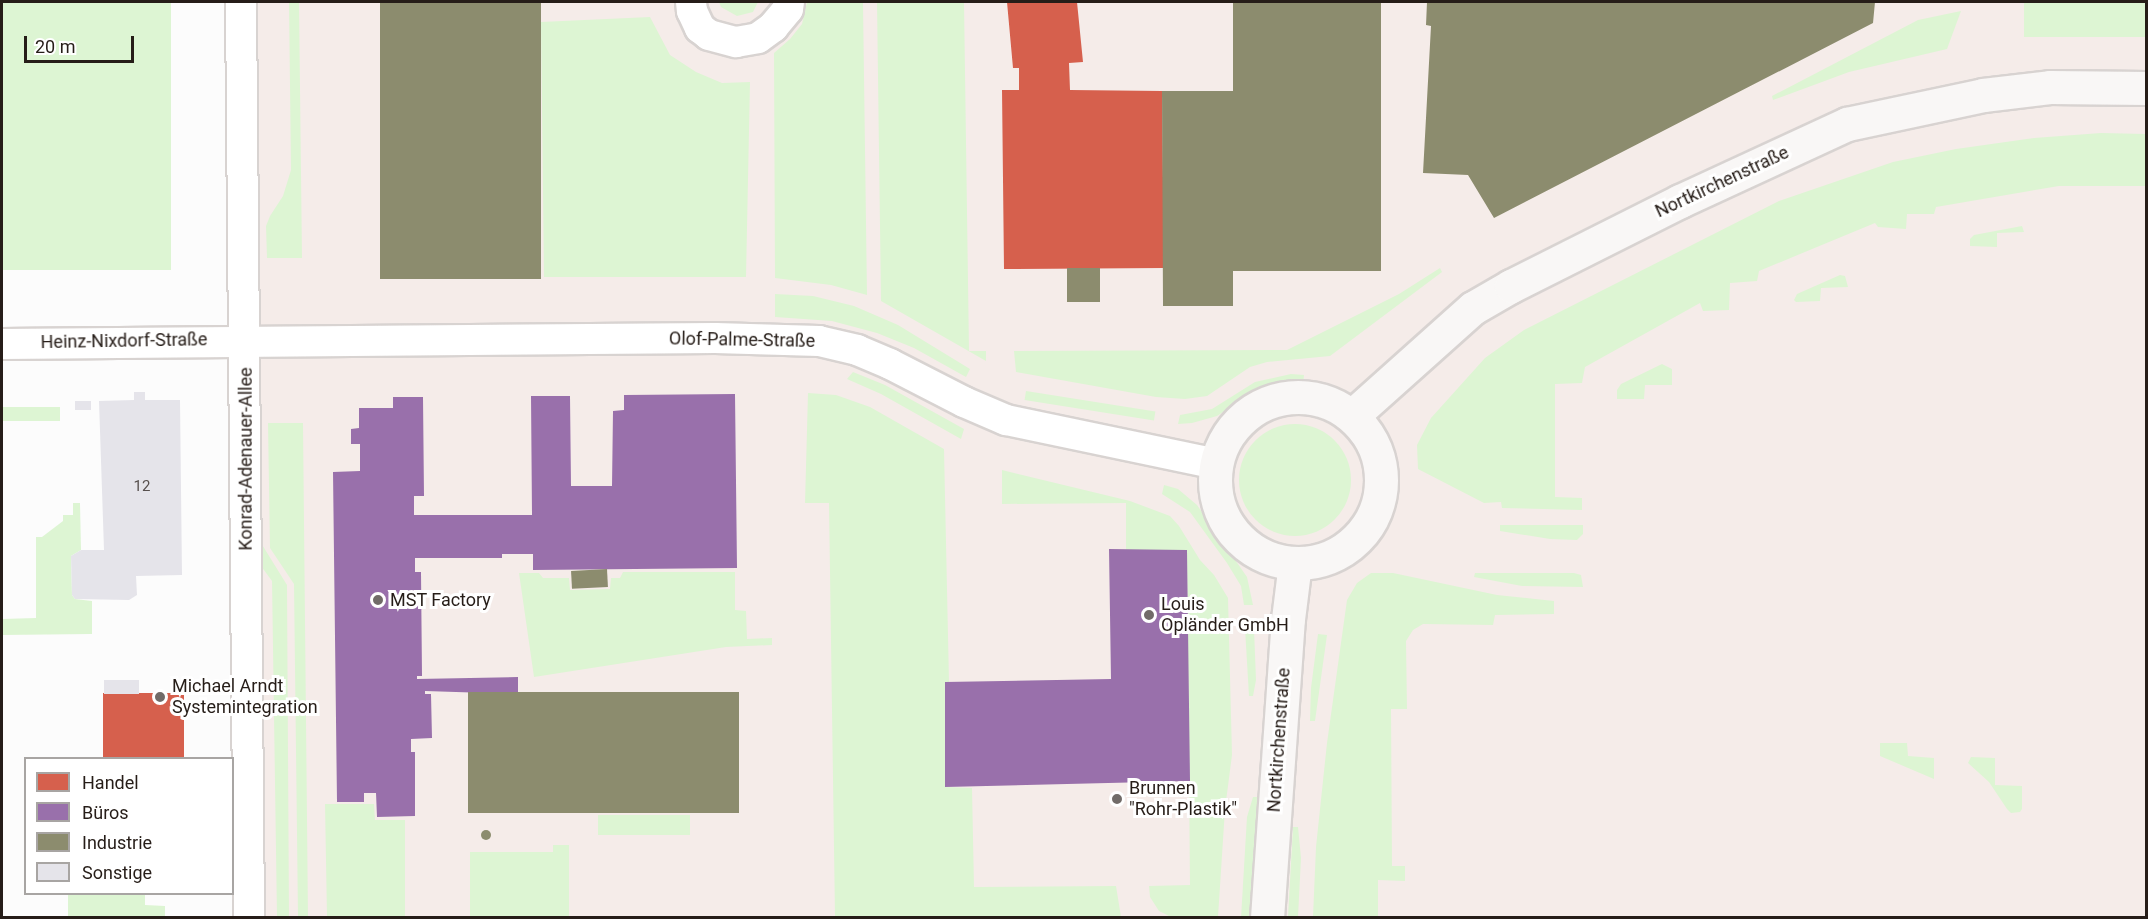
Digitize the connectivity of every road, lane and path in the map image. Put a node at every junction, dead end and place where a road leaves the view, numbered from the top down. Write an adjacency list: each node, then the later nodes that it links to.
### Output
1 (241, 2): 5 (street, Konrad-Adenauer-Allee)
2 (691, 2): 3 (street)
3 (789, 2)
4 (2146, 88): 7 (main road, Nortkirchenstraße)
5 (246, 339): 6 (street, Heinz-Nixdorf-Straße); 8 (street, Olof-Palme-Straße); 10 (street, Konrad-Adenauer-Allee)
6 (2, 344)
7 (1352, 416): 8 (main road); 9 (main road)
8 (1216, 464): 9 (main road)
9 (1295, 563): 11 (main road, Nortkirchenstraße)
10 (249, 918)
11 (1266, 918)

